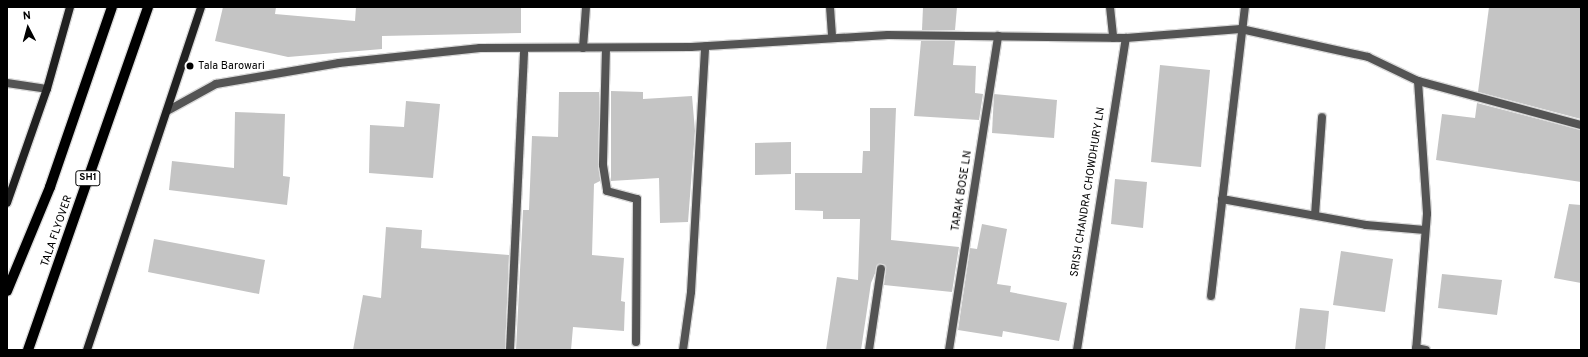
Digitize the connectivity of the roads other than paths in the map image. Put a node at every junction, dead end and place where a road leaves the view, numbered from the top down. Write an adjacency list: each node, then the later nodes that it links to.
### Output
1 (70, 7): 20 (street)
2 (112, 7): 29 (main road, TALA FLYOVER)
3 (148, 7): 33 (main road, TALA FLYOVER / SH1)
4 (201, 7): 21 (street)
5 (586, 7): 16 (street)
6 (830, 7): 11 (street)
7 (1110, 7): 12 (street)
8 (1245, 7): 9 (street)
9 (1241, 29): 13 (street); 18 (street); 24 (street)
10 (998, 36): 11 (street); 12 (street); 38 (street, TARAK BOSE LN)
11 (832, 38): 14 (street)
12 (1113, 38): 13 (street)
13 (1126, 38): 39 (street, SRISH CHANDRA CHOWDHURY LN)
14 (705, 46): 17 (street); 36 (street)
15 (524, 48): 16 (street); 21 (street); 35 (street)
16 (583, 48): 17 (street)
17 (606, 48): 31 (street)
18 (1418, 81): 23 (street); 27 (street)
19 (7, 83): 20 (street)
20 (48, 89): 25 (street)
21 (166, 110): 34 (street)
22 (1322, 117): 26 (street)
23 (1581, 125)
24 (1222, 199): 26 (street); 30 (street)
25 (7, 203)
26 (1315, 215): 27 (street)
27 (1426, 230): 32 (street)
28 (881, 269): 37 (street)
29 (7, 291)
30 (1211, 296)
31 (636, 342)
32 (1416, 349): 40 (street)
33 (28, 350)
34 (87, 350)
35 (510, 350)
36 (683, 350)
37 (869, 350)
38 (949, 350)
39 (1077, 350)
40 (1426, 350)

